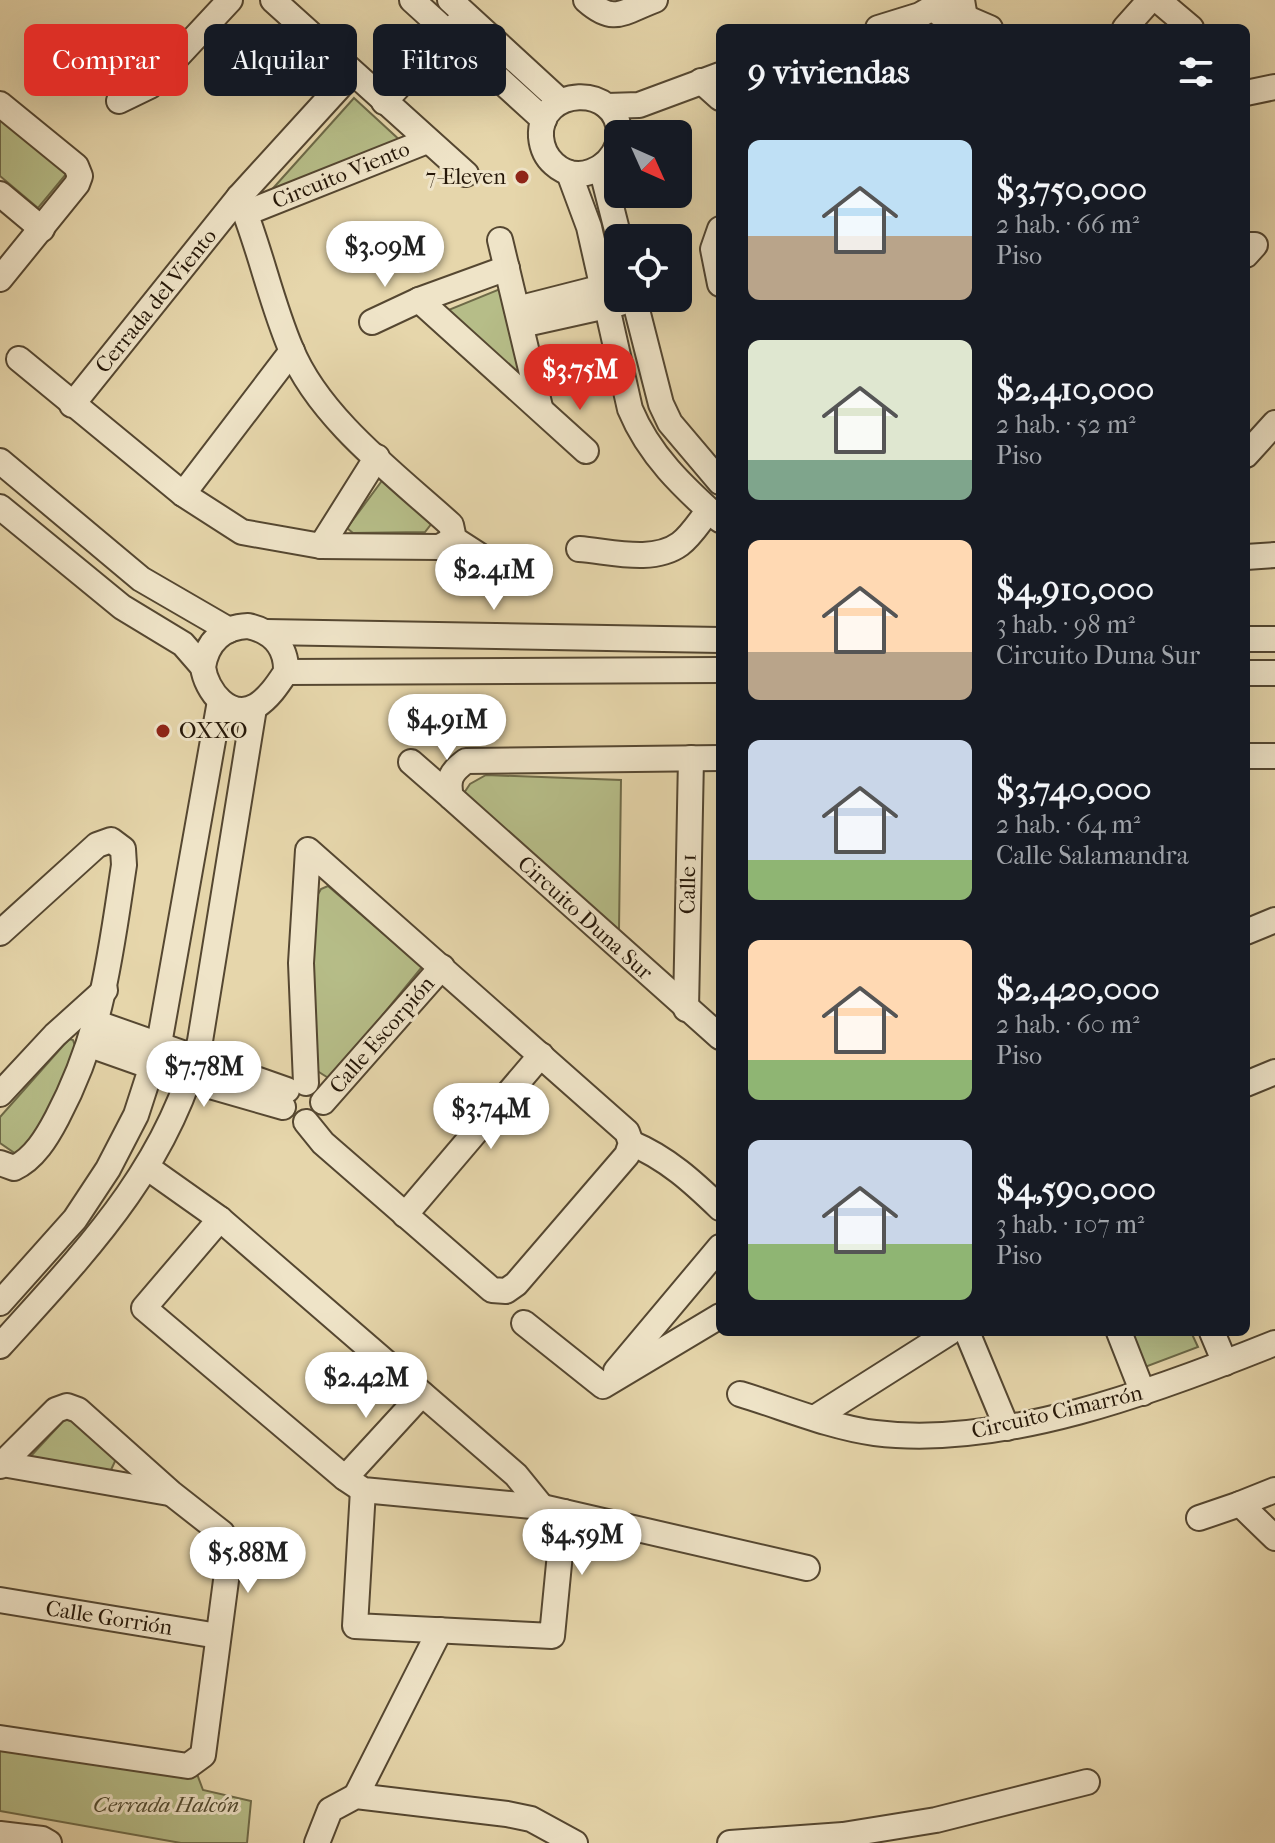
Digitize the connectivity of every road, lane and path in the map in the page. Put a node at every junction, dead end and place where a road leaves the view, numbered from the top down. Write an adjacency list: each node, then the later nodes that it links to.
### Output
1 (230, 0): 24 (street)
2 (273, 0): 10 (street)
3 (412, 0): 11 (street)
4 (586, 0): 5 (street)
5 (655, 0)
6 (1150, 0): 16 (street)
7 (1158, 0): 17 (street)
8 (463, 5): 12 (street); 25 (street)
9 (950, 8): 13 (street); 14 (street); 15 (street)
10 (299, 24)
11 (438, 24)
12 (449, 24)
13 (891, 24)
14 (920, 24)
15 (982, 24)
16 (1129, 24)
17 (1186, 24)
18 (357, 78): 23 (street, Circuito Viento)
19 (506, 85): 28 (street)
20 (715, 87): 27 (street); 30 (street)
21 (333, 96): 37 (street, Circuito Viento)
22 (383, 96): 23 (street)
23 (380, 99): 31 (street, Circuito Viento)
24 (119, 101)
25 (560, 101): 27 (street); 28 (street)
26 (0, 104): 39 (street)
27 (607, 106): 29 (street)
28 (544, 120): 34 (street)
29 (613, 120)
30 (649, 120)
31 (427, 141): 35 (street); 37 (street, Circuito Viento)
32 (604, 164): 33 (street)
33 (601, 167): 34 (street); 38 (street)
34 (569, 173): 42 (street)
35 (466, 174)
36 (0, 194): 39 (street)
37 (242, 205): 52 (street); 54 (street, Cerrada del Viento)
38 (615, 224)
39 (42, 229): 45 (street)
40 (500, 240): 44 (street)
41 (716, 240): 43 (street)
42 (604, 261)
43 (716, 264)
44 (507, 268): 47 (street); 50 (street)
45 (0, 279)
46 (604, 298): 50 (street)
47 (419, 300): 51 (street); 55 (street)
48 (621, 312): 64 (street)
49 (626, 312): 61 (street)
50 (519, 317): 55 (street)
51 (372, 322)
52 (292, 351): 59 (street); 62 (street)
53 (19, 359): 54 (street)
54 (72, 405): 62 (street)
55 (540, 407): 57 (street)
56 (1275, 423): 58 (street)
57 (586, 451)
58 (1250, 451)
59 (377, 457): 65 (street); 66 (street)
60 (0, 461): 71 (street)
61 (716, 478): 64 (street)
62 (183, 494): 66 (street)
63 (0, 507): 76 (street)
64 (707, 509): 67 (street)
65 (454, 539): 66 (street); 70 (street)
66 (321, 546)
67 (579, 549)
68 (1275, 555): 69 (street)
69 (1250, 557)
70 (502, 570)
71 (229, 630): 72 (street); 76 (street)
72 (266, 632): 75 (street); 78 (street)
73 (1250, 639): 74 (street)
74 (1275, 639)
75 (716, 640)
76 (203, 667): 81 (street)
77 (716, 670): 78 (street)
78 (286, 672): 82 (street)
79 (1250, 673): 80 (street)
80 (1275, 673)
81 (220, 701): 82 (street); 97 (street)
82 (254, 708): 99 (street)
83 (1250, 756): 84 (street)
84 (1275, 756)
85 (691, 758): 86 (street); 88 (street); 94 (street, Calle 1)
86 (716, 758)
87 (411, 762): 88 (street, Circuito Duna Sur)
88 (451, 797): 94 (street, Circuito Duna Sur)
89 (1275, 920): 90 (street)
90 (1250, 930)
91 (0, 933): 93 (street)
92 (442, 967): 98 (street); 101 (street); 103 (street, Calle Escorpión)
93 (105, 990): 95 (street); 102 (street)
94 (686, 1009): 96 (street, Circuito Duna Sur)
95 (94, 1034): 97 (street); 106 (street)
96 (716, 1034)
97 (156, 1055): 99 (street); 100 (street); 112 (street)
98 (541, 1055): 105 (street); 109 (street)
99 (196, 1056): 100 (street); 101 (street)
100 (189, 1080): 101 (street); 107 (street)
101 (292, 1093): 103 (street); 104 (street)
102 (0, 1094)
103 (323, 1102): 104 (street)
104 (306, 1122): 109 (street)
105 (631, 1143): 108 (street); 109 (street)
106 (0, 1163)
107 (148, 1168): 110 (street); 120 (street)
108 (716, 1204)
109 (405, 1215)
110 (220, 1219): 124 (street); 129 (street)
111 (716, 1252): 122 (street)
112 (0, 1303)
113 (716, 1318): 122 (street)
114 (524, 1323): 122 (street)
115 (944, 1336): 126 (street)
116 (969, 1336): 127 (street)
117 (1121, 1336): 123 (street)
118 (1214, 1336): 121 (street)
119 (1275, 1343): 121 (street, Circuito Cimarrón)
120 (0, 1346)
121 (1225, 1363): 123 (street, Circuito Cimarrón)
122 (603, 1386)
123 (1143, 1393): 127 (street, Circuito Cimarrón)
124 (422, 1394): 129 (street); 133 (street)
125 (740, 1394): 126 (street, Circuito Cimarrón)
126 (816, 1417): 127 (street, Circuito Cimarrón)
127 (1007, 1428)
128 (1, 1465): 131 (street); 131 (street)
129 (354, 1484): 133 (street); 138 (street)
130 (1275, 1490): 132 (street)
131 (171, 1493): 139 (street)
132 (1240, 1504): 134 (street); 135 (street)
133 (553, 1510): 136 (street); 138 (street)
134 (1199, 1518)
135 (1275, 1538)
136 (807, 1568)
137 (0, 1600): 139 (street, Calle Gorrión)
138 (440, 1630): 142 (street)
139 (218, 1636): 140 (street)
140 (0, 1738)
141 (1087, 1782): 147 (street)
142 (356, 1796): 145 (street); 146 (street)
143 (0, 1834): 144 (street)
144 (49, 1843)
145 (317, 1843)
146 (575, 1843)
147 (730, 1843)

